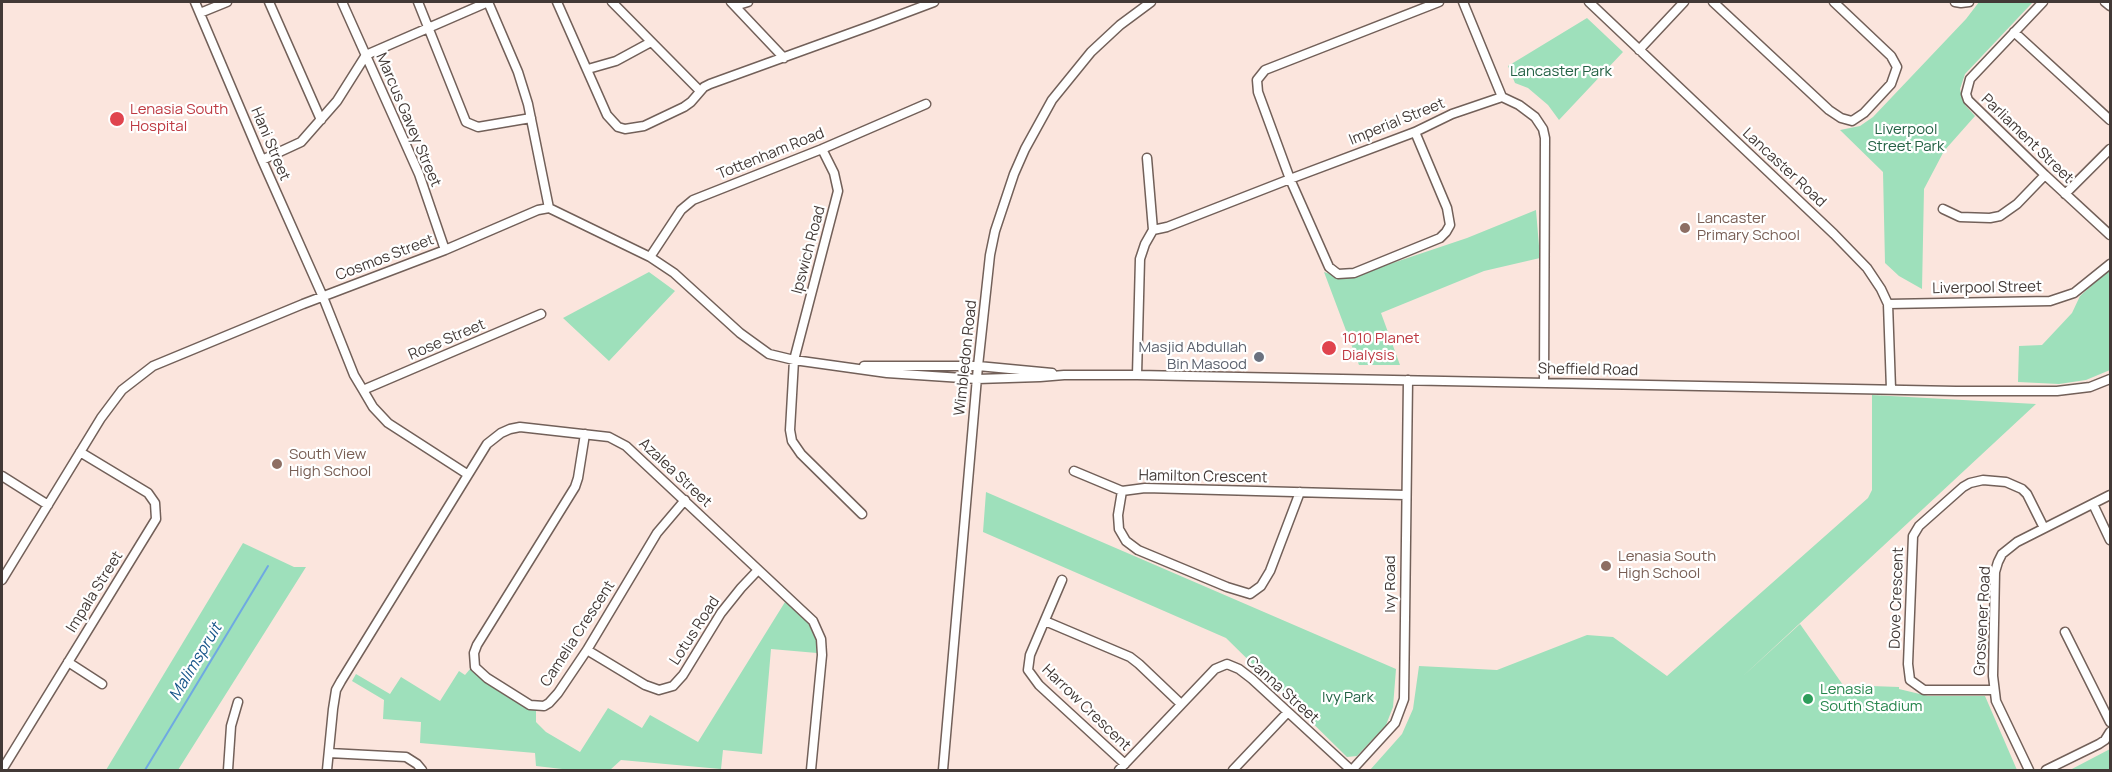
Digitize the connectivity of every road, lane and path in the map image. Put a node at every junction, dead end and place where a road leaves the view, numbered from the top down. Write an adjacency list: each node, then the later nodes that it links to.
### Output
1 (195, 2): 24 (street, Hani Street)
2 (228, 2): 24 (street)
3 (269, 2): 36 (street)
4 (342, 2): 29 (street, Marcus Gavey Street)
5 (418, 2): 25 (street)
6 (488, 2): 25 (street); 35 (street)
7 (557, 2): 31 (street)
8 (612, 2): 27 (street)
9 (748, 2): 22 (street)
10 (934, 2): 30 (street)
11 (1151, 2): 57 (street, Wimbledon Road)
12 (1439, 2): 44 (street)
13 (1463, 2): 33 (street)
14 (1589, 2): 28 (street, Lancaster Road)
15 (1684, 2): 28 (street)
16 (1713, 2): 17 (street)
17 (1834, 2)
18 (1955, 2): 19 (street)
19 (1969, 2)
20 (2043, 2): 26 (street, Parliament Street)
21 (2105, 2): 23 (street)
22 (733, 4): 30 (street)
23 (2110, 6)
24 (200, 13): 42 (street, Hani Street)
25 (428, 27): 29 (street); 35 (street)
26 (2014, 32): 37 (street); 43 (street, Parliament Street)
27 (651, 42): 31 (street); 32 (street)
28 (1639, 50): 54 (street, Lancaster Road)
29 (366, 55): 36 (street); 50 (street, Marcus Gavey Street)
30 (784, 58): 32 (street)
31 (588, 69): 32 (street)
32 (700, 91)
33 (1502, 97): 38 (street, Imperial Street); 64 (street)
34 (926, 105): 39 (street, Tottenham Road)
35 (531, 118): 46 (street)
36 (321, 120): 42 (street)
37 (2110, 120)
38 (1415, 132): 44 (street, Imperial Street); 44 (street)
39 (822, 149): 51 (street, Tottenham Road); 56 (street, Ipswich Road)
40 (2110, 149): 45 (street)
41 (1147, 158): 48 (street)
42 (262, 160): 53 (street, Hani Street)
43 (2044, 175): 45 (street, Parliament Street); 47 (street)
44 (1290, 179): 48 (street, Imperial Street)
45 (2065, 194): 49 (street, Parliament Street)
46 (549, 208): 50 (street, Cosmos Street); 51 (street)
47 (1943, 209)
48 (1153, 230): 60 (street)
49 (2110, 235)
50 (445, 250): 53 (street, Cosmos Street)
51 (650, 257): 56 (street)
52 (2110, 264): 54 (street, Liverpool Street)
53 (323, 297): 66 (street, Hani Street); 68 (street, Cosmos Street)
54 (1887, 304): 65 (street, Lancaster Road)
55 (541, 315): 66 (street, Rose Street)
56 (794, 360): 58 (street); 79 (street, Ipswich Road)
57 (978, 366): 58 (street); 59 (street, Sheffield Road); 61 (street, Wimbledon Road)
58 (850, 367): 61 (street)
59 (1064, 375): 60 (street, Sheffield Road); 61 (street, Sheffield Road)
60 (1137, 375): 62 (street, Sheffield Road)
61 (977, 379): 103 (street, Wimbledon Road)
62 (1408, 380): 64 (street, Sheffield Road); 74 (street, Ivy Road)
63 (2110, 380): 65 (street, Sheffield Road)
64 (1544, 383): 65 (street, Sheffield Road)
65 (1891, 389)
66 (363, 390): 70 (street, Hani Street)
67 (585, 434): 70 (street, Azalea Street); 76 (street, Azalea Street); 87 (street, Camelia Crescent)
68 (80, 452): 78 (street, Cosmos Street); 88 (street, Impala Street)
69 (1074, 471): 72 (street)
70 (467, 474): 96 (street, Azalea Street)
71 (2, 476): 78 (street)
72 (1122, 491): 73 (street, Hamilton Crescent); 73 (street, Hamilton Crescent)
73 (1300, 492): 74 (street, Hamilton Crescent)
74 (1405, 495): 105 (street, Ivy Road)
75 (2110, 495): 77 (street, Grosvener Road)
76 (685, 500): 82 (street, Azalea Street); 87 (street, Camelia Crescent)
77 (2093, 504): 80 (street, Grosvener Road); 81 (street)
78 (48, 505): 83 (street, Cosmos Street)
79 (862, 514)
80 (2044, 528): 90 (street, Grosvener Road); 90 (street, Dove Crescent)
81 (2110, 540)
82 (758, 570): 87 (street, Lotus Road); 102 (street, Azalea Street)
83 (2, 580)
84 (1062, 580): 85 (street, Harrow Crescent)
85 (1045, 621): 92 (street); 97 (street, Harrow Crescent)
86 (2065, 632): 94 (street)
87 (587, 650)
88 (68, 662): 89 (street); 98 (street, Impala Street)
89 (102, 684)
90 (1994, 690): 106 (street, Grosvener Road)
91 (238, 702): 99 (street)
92 (1181, 704): 93 (street, Canna Street); 97 (street, Canna Street)
93 (1287, 713): 104 (street); 105 (street, Canna Street)
94 (2110, 722)
95 (2110, 732): 107 (street)
96 (329, 753): 100 (street, Azalea Street); 101 (street)
97 (1122, 767)
98 (2, 770)
99 (228, 771)
100 (327, 771)
101 (422, 771)
102 (811, 771)
103 (943, 771)
104 (1233, 771)
105 (1351, 771)
106 (2029, 771)
107 (2046, 771)

